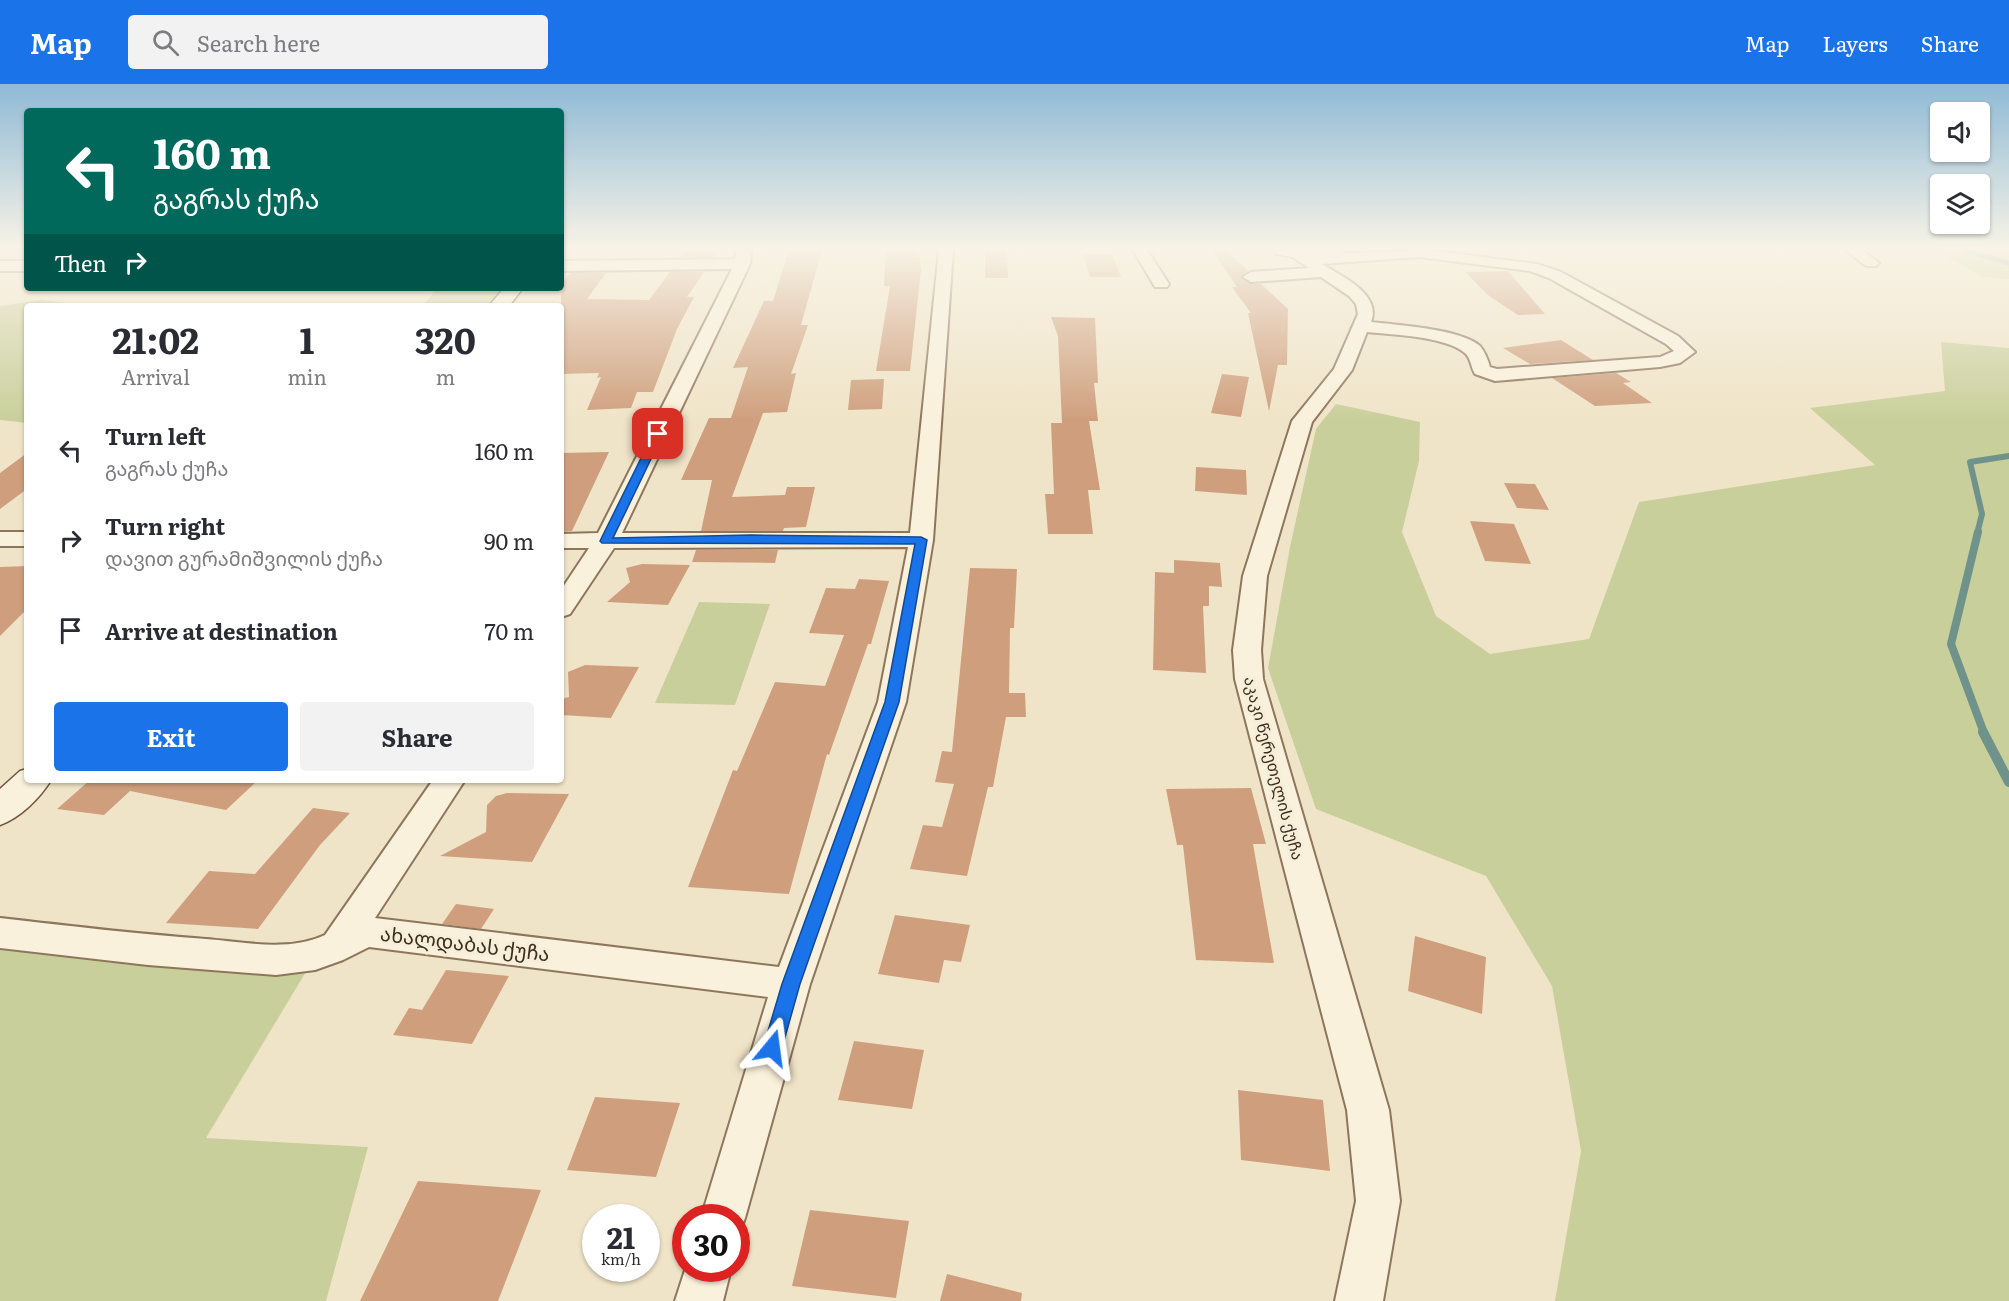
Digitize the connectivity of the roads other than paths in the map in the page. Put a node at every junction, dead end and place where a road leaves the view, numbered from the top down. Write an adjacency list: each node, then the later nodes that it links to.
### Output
1 (719, 307): 10 (street)
2 (941, 307): 8 (street)
3 (1365, 307): 5 (street, აკაკი წერეთელის ქუჩა)
4 (1613, 307): 5 (street)
5 (1362, 326): 21 (street, აკაკი წერეთელის ქუჩა)
6 (0, 539): 7 (street)
7 (24, 539)
8 (921, 540): 10 (street); 17 (street)
9 (564, 541): 10 (street)
10 (606, 541): 11 (street)
11 (564, 604)
12 (30, 783): 14 (street)
13 (447, 783): 16 (street)
14 (0, 811)
15 (0, 933): 16 (street, ახალდაბას ქუჩა)
16 (337, 947): 17 (street, ახალდაბას ქუჩა)
17 (791, 984): 18 (street)
18 (727, 1204)
19 (704, 1282): 20 (street)
20 (699, 1301)
21 (1359, 1301)

